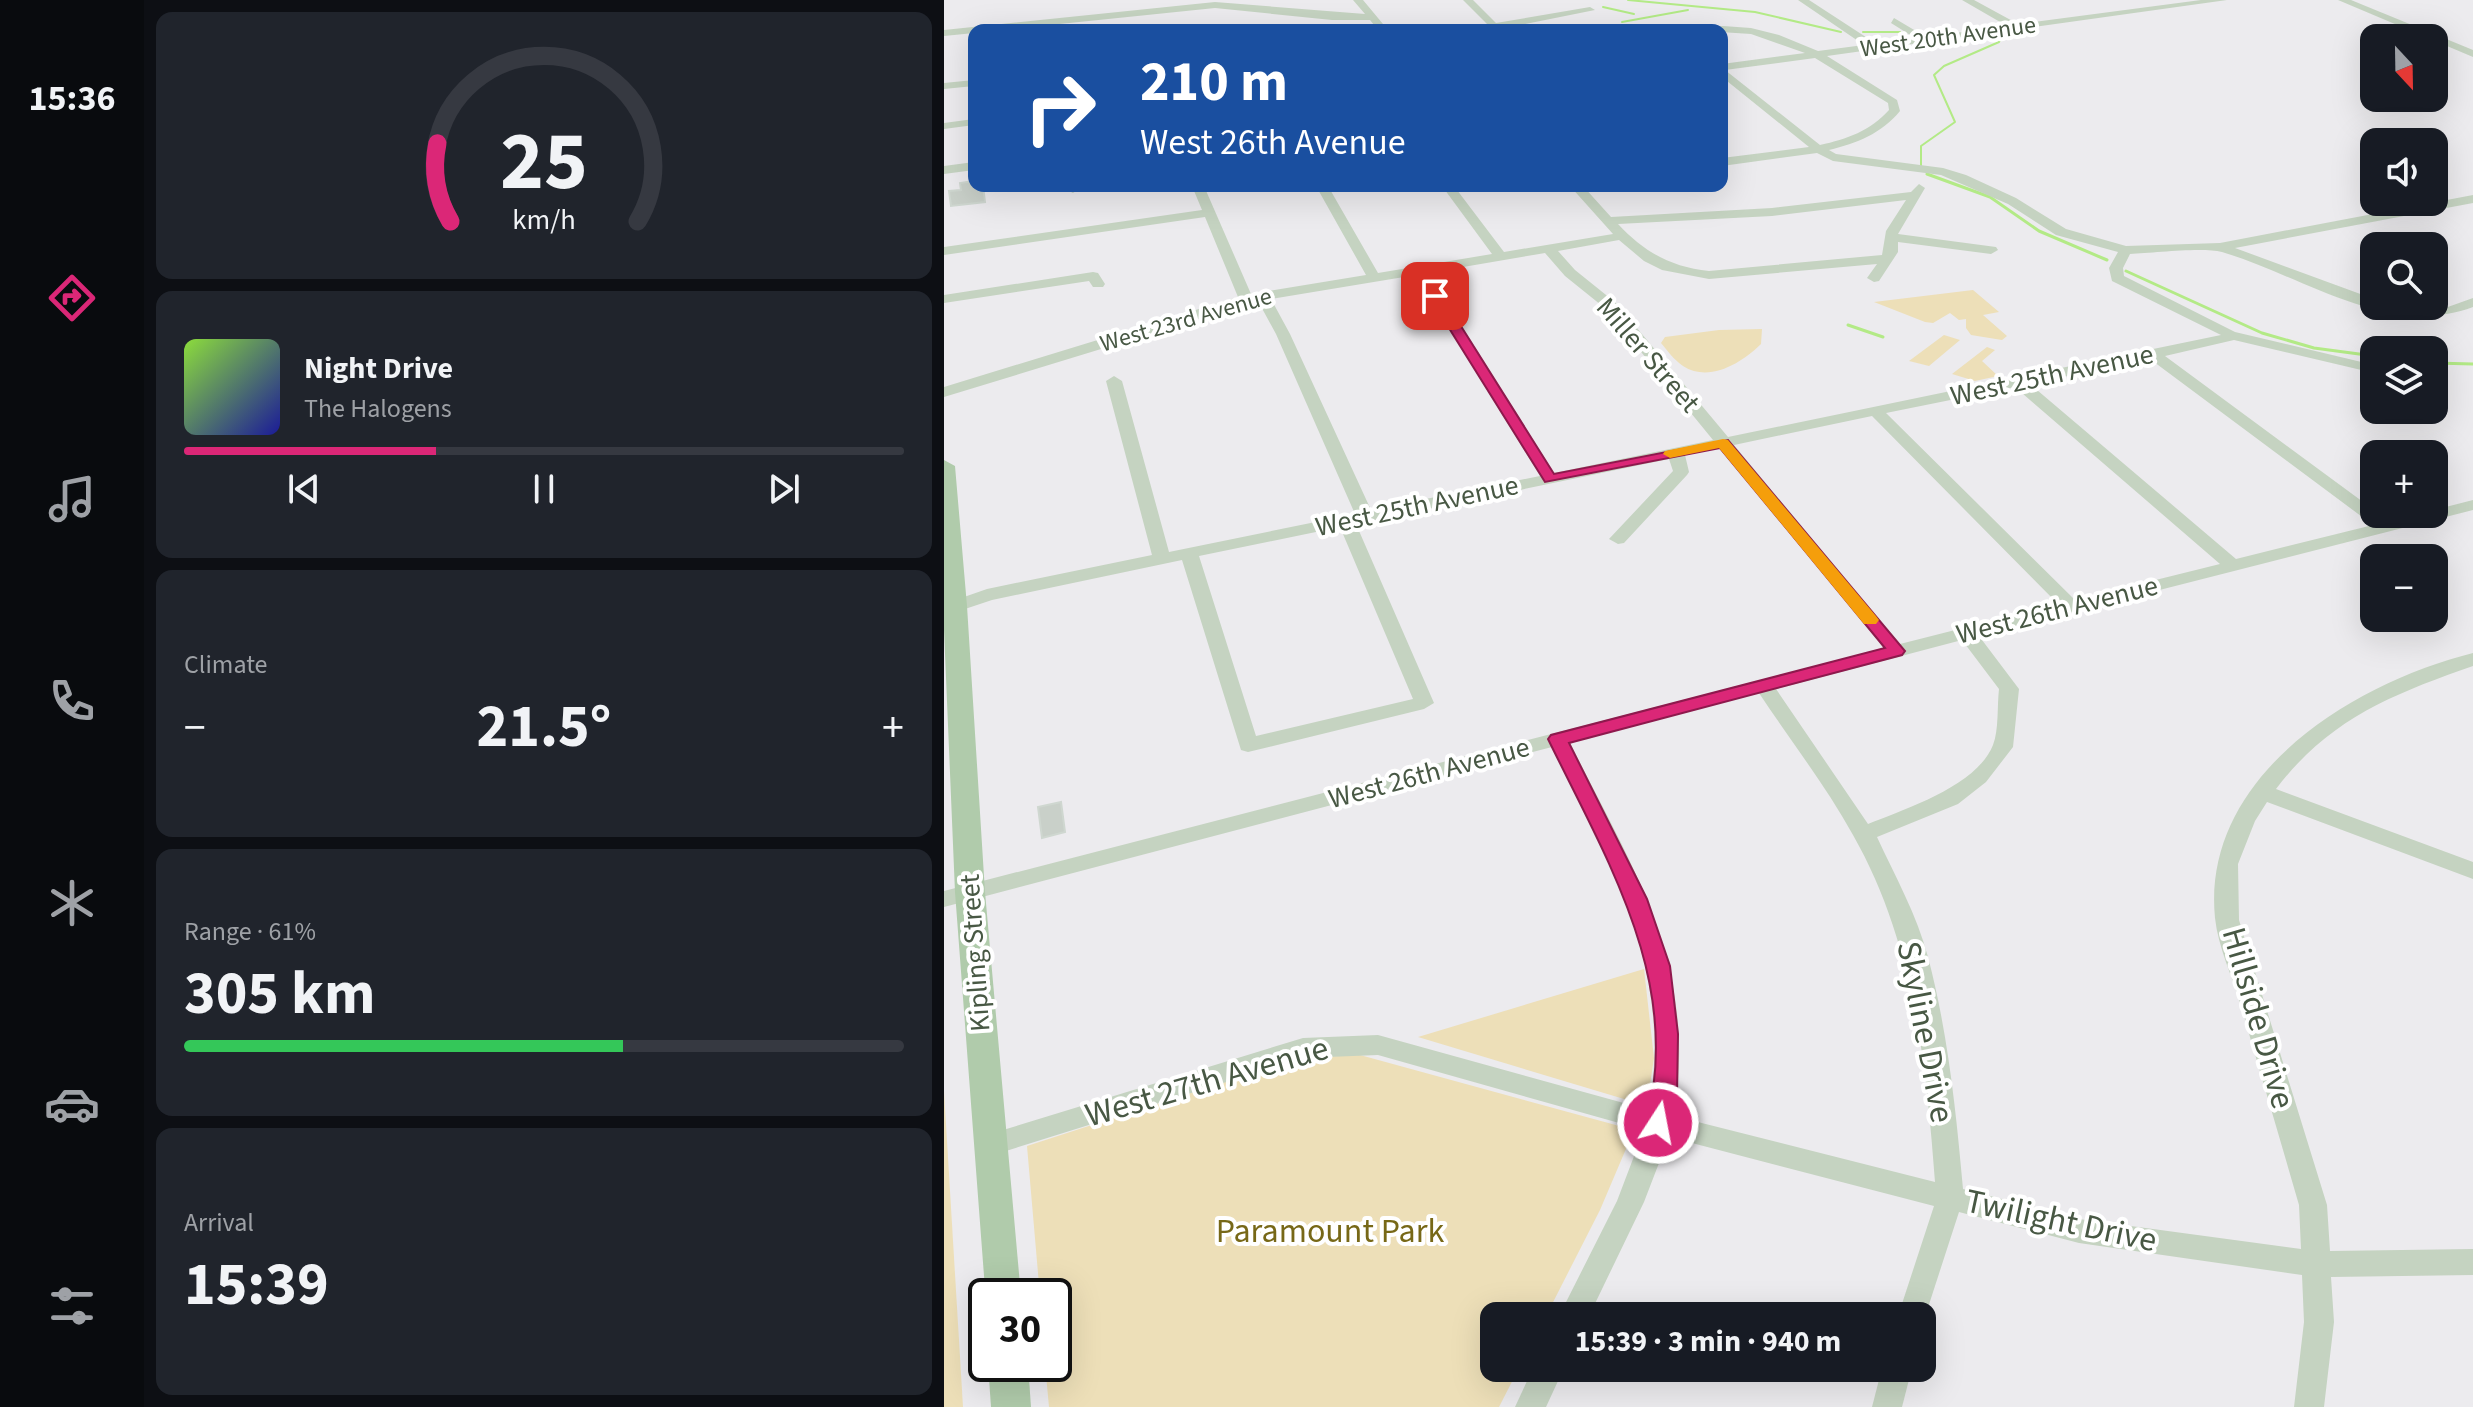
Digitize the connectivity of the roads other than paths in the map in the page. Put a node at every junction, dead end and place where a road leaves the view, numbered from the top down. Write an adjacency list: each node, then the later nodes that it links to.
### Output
1 (1131, 0): 11 (street)
2 (1358, 0): 12 (street)
3 (1468, 0): 18 (street)
4 (1579, 0): 10 (street)
5 (1803, 0): 25 (street)
6 (1967, 0): 20 (street)
7 (2222, 0): 20 (street, West 20th Avenue)
8 (2343, 0): 27 (street)
9 (1243, 2): 11 (street); 12 (street)
10 (1590, 10): 13 (street); 19 (street)
11 (1136, 12): 15 (street); 16 (street)
12 (1371, 17): 17 (street)
13 (1605, 21)
14 (1894, 21): 24 (street)
15 (1028, 24)
16 (1142, 24)
17 (1377, 24)
18 (1492, 24)
19 (1512, 24)
20 (2016, 27): 24 (street, West 20th Avenue)
21 (1728, 28): 26 (street)
22 (968, 31): 23 (street)
23 (944, 33)
24 (1925, 40): 25 (street, West 20th Avenue)
25 (1874, 47): 26 (street, West 20th Avenue)
26 (1820, 54): 28 (street, West 20th Avenue); 34 (street)
27 (2473, 54)
28 (1728, 69)
29 (1728, 75): 34 (street)
30 (968, 84): 31 (street)
31 (944, 86)
32 (968, 123): 33 (street)
33 (944, 126)
34 (1817, 148): 35 (street); 37 (street)
35 (1728, 161)
36 (968, 167): 38 (street)
37 (1910, 169): 43 (street); 52 (street)
38 (944, 170)
39 (1200, 192): 45 (street)
40 (1325, 192): 57 (street)
41 (1452, 192): 54 (street)
42 (1582, 192): 46 (street)
43 (1913, 195): 46 (street); 48 (street)
44 (2473, 199): 49 (street)
45 (1209, 213): 53 (street); 60 (street)
46 (1609, 221): 47 (street)
47 (1623, 236): 50 (street, West 23rd Avenue); 55 (street)
48 (1892, 237): 51 (street); 55 (street)
49 (2220, 247): 52 (street); 62 (street)
50 (1549, 249): 54 (street, West 23rd Avenue); 70 (street, Miller Street)
51 (1991, 250)
52 (2126, 250): 63 (street)
53 (944, 251)
54 (1500, 256): 56 (street, West 23rd Avenue)
55 (1885, 259): 58 (street)
56 (1420, 270): 57 (street, West 23rd Avenue); 73 (street)
57 (1374, 278): 60 (street, West 23rd Avenue)
58 (1874, 278)
59 (1096, 280): 61 (street)
60 (1254, 297): 68 (street, West 23rd Avenue); 77 (street)
61 (944, 299)
62 (2473, 302)
63 (2225, 337): 64 (street, West 25th Avenue); 65 (street)
64 (2153, 354): 67 (street, West 25th Avenue); 75 (street)
65 (2360, 364)
66 (1114, 381): 81 (street)
67 (2019, 382): 69 (street, West 25th Avenue); 82 (street)
68 (944, 392)
69 (1875, 411): 70 (street, West 25th Avenue); 83 (street)
70 (1723, 443): 71 (street, West 25th Avenue); 86 (street, Miller Street)
71 (1676, 453): 73 (street, West 25th Avenue); 79 (street)
72 (944, 466): 84 (main road, Kipling Street)
73 (1550, 479): 77 (street, West 25th Avenue)
74 (2473, 505): 76 (street, West 26th Avenue)
75 (2360, 508)
76 (2448, 511)
77 (1356, 519): 80 (street, West 25th Avenue); 80 (street)
78 (2382, 528): 82 (street, West 26th Avenue)
79 (1618, 539)
80 (1189, 553): 81 (street, West 25th Avenue)
81 (1162, 558): 84 (street, West 25th Avenue)
82 (2232, 565): 83 (street, West 26th Avenue)
83 (2071, 607): 85 (street, West 26th Avenue)
84 (950, 608): 93 (main road, Kipling Street)
85 (1967, 633): 86 (street, West 26th Avenue); 91 (street)
86 (1896, 651): 88 (street, West 26th Avenue)
87 (2473, 659): 90 (street, Hillside Drive)
88 (1764, 686): 89 (street, West 26th Avenue); 91 (street, Skyline Drive)
89 (1558, 739): 93 (street, West 26th Avenue); 94 (street)
90 (2262, 792): 92 (street); 98 (street, Hillside Drive)
91 (1864, 834): 96 (street, Skyline Drive)
92 (2473, 871)
93 (957, 896): 95 (main road, Kipling Street)
94 (1658, 1123): 95 (street, West 27th Avenue); 96 (street, Twilight Drive); 100 (street)
95 (990, 1145): 99 (main road, Kipling Street)
96 (1950, 1197): 98 (street, Twilight Drive); 101 (street, Skyline Drive)
97 (2473, 1262): 98 (street, Twilight Drive)
98 (2317, 1264): 108 (street, Hillside Drive)
99 (1001, 1278)
100 (1581, 1302)
101 (1917, 1302)
102 (1009, 1382): 105 (main road)
103 (1542, 1382): 106 (street)
104 (1893, 1382): 107 (street)
105 (1011, 1407)
106 (1530, 1407)
107 (1887, 1407)
108 (2309, 1407)

